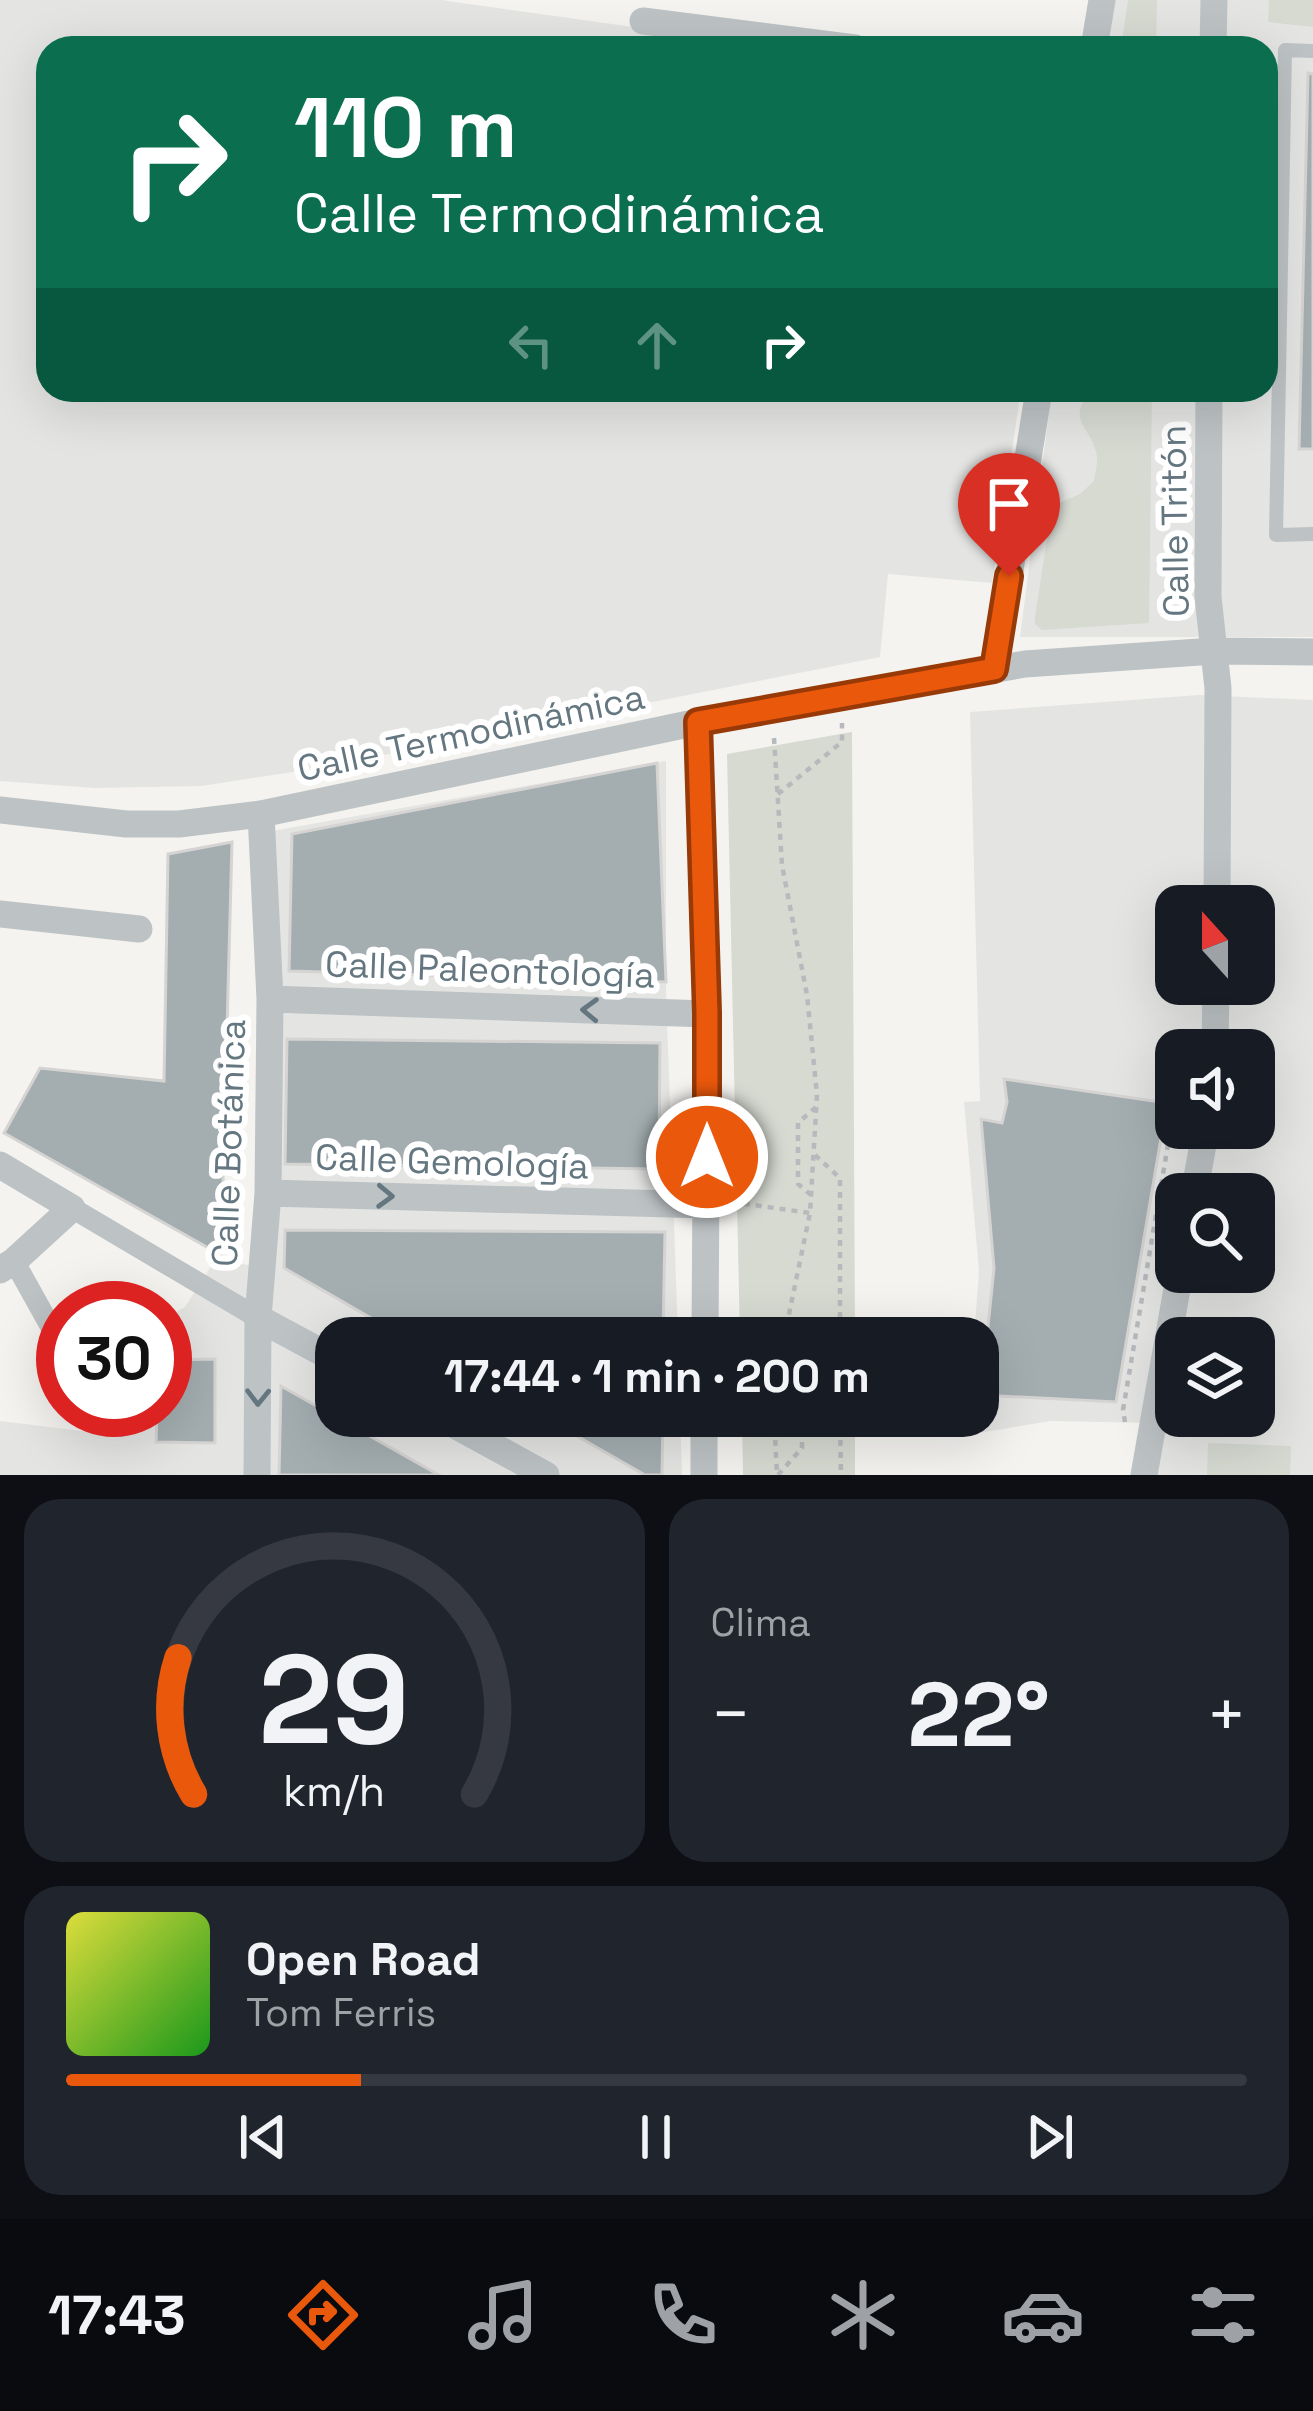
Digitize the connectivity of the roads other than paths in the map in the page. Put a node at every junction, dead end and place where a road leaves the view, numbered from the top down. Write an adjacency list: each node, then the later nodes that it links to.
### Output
1 (1102, 0): 5 (street)
2 (1214, 0): 6 (street)
3 (643, 21): 4 (street)
4 (761, 36)
5 (1096, 36)
6 (1213, 36)
7 (1313, 51): 10 (lane)
8 (1037, 402): 13 (street)
9 (1209, 402): 11 (street, Calle Tritón)
10 (1313, 534)
11 (1214, 651): 12 (street, Calle Termodinámica); 13 (street, Calle Termodinámica); 17 (street, Calle Tritón)
12 (1313, 652)
13 (994, 669): 14 (street, Calle Termodinámica)
14 (698, 722): 16 (street, Calle Termodinámica); 21 (street)
15 (0, 810): 16 (street, Calle Termodinámica)
16 (261, 814): 20 (street, Calle Botánica)
17 (1216, 885)
18 (0, 914): 19 (street)
19 (139, 928)
20 (270, 999): 21 (street, Calle Paleontología, one-way to 20); 23 (street, Calle Botánica)
21 (707, 1013): 24 (street)
22 (0, 1165): 25 (street)
23 (268, 1193): 24 (street, Calle Gemología, one-way to 24); 30 (street, Calle Botánica)
24 (717, 1203): 29 (street)
25 (72, 1208): 26 (street); 30 (street)
26 (7, 1265): 28 (street)
27 (1176, 1293): 37 (street)
28 (36, 1308)
29 (707, 1317)
30 (259, 1318): 31 (street); 34 (street, Calle Botánica, one-way to 34)
31 (315, 1349)
32 (476, 1437): 35 (street)
33 (704, 1437): 36 (street)
34 (256, 1475)
35 (546, 1475)
36 (704, 1475)
37 (1144, 1475)

